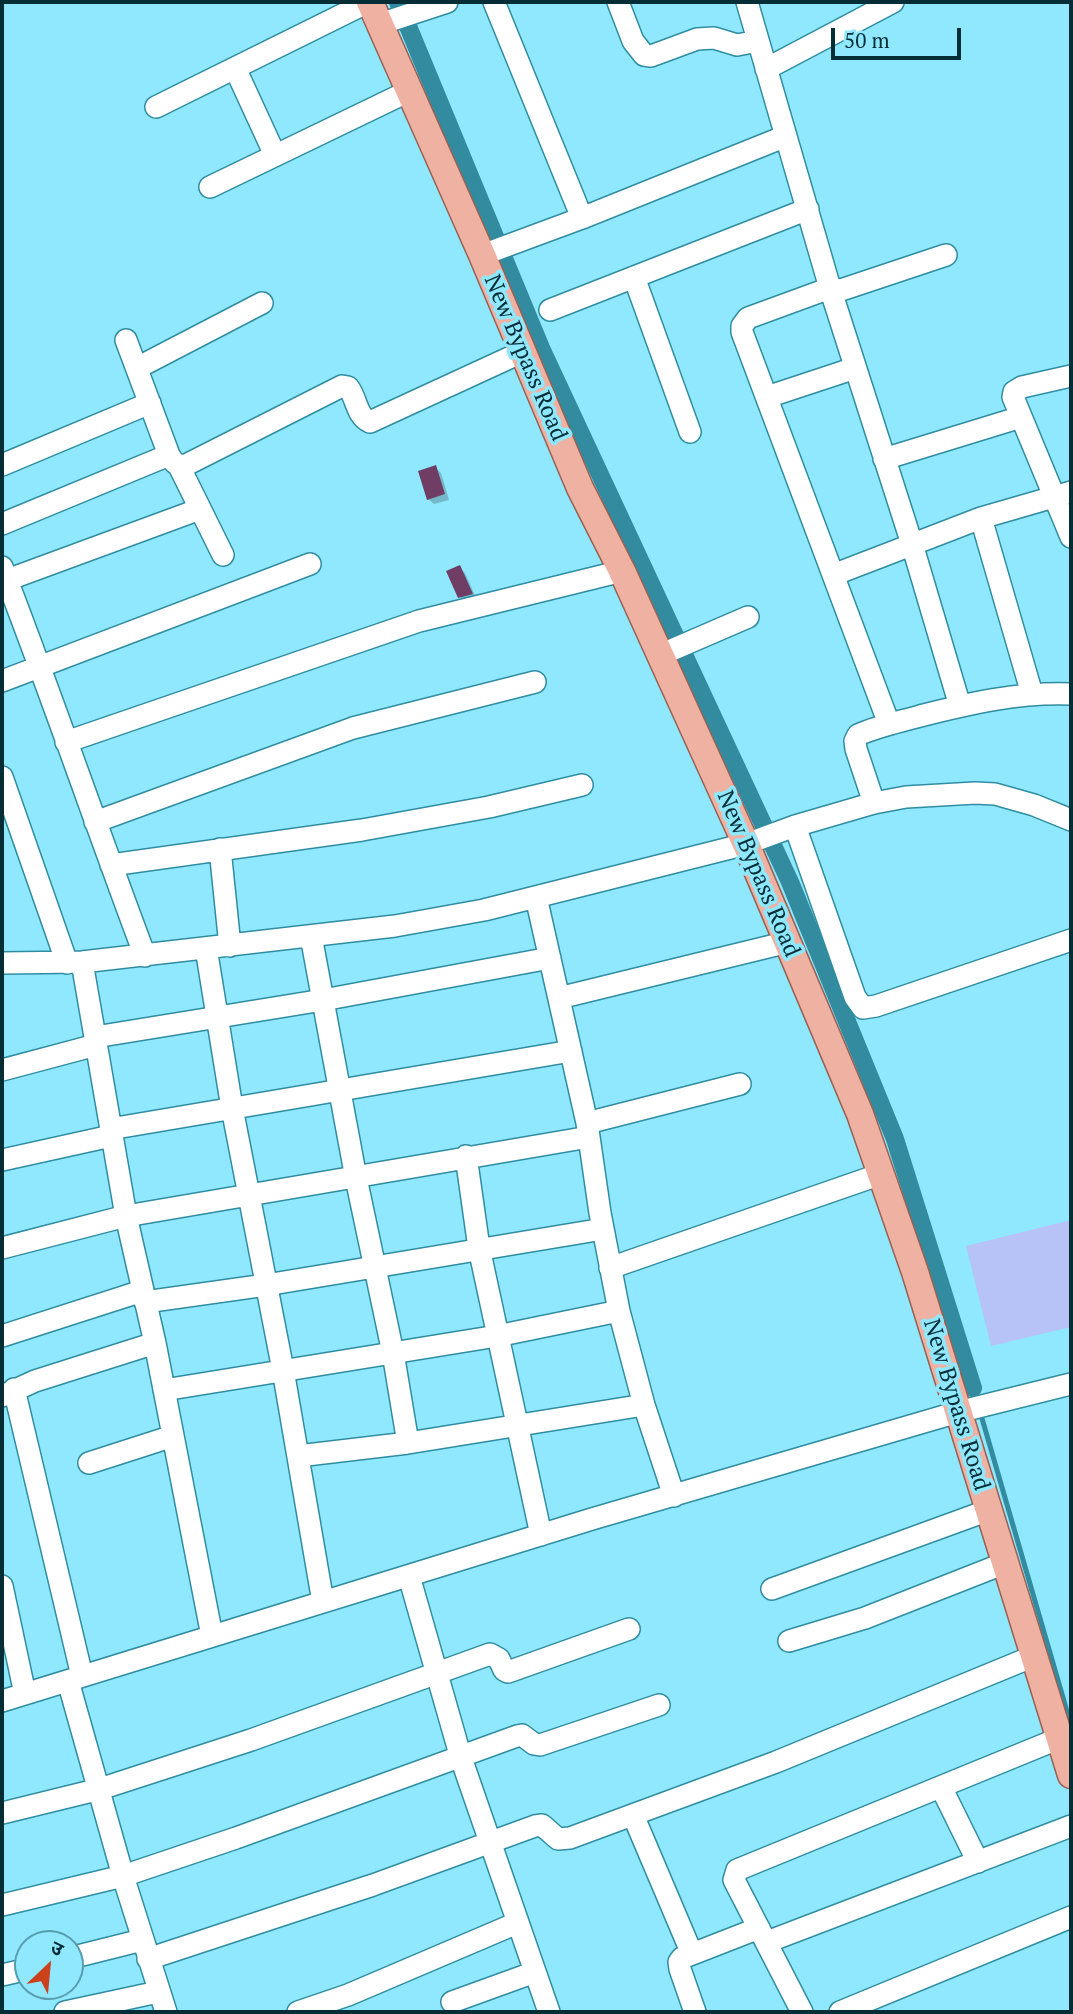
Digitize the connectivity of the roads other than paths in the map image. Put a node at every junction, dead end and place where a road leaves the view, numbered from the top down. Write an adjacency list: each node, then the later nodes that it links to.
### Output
1 (447, 2): 6 (street)
2 (494, 2): 16 (street)
3 (618, 2): 7 (street)
4 (747, 2): 7 (street)
5 (893, 2): 9 (street)
6 (393, 11): 8 (street); 10 (main road, New Bypass Road)
7 (758, 41): 9 (street)
8 (235, 68): 11 (street); 13 (street)
9 (766, 69): 12 (street)
10 (409, 91): 13 (street); 17 (main road, New Bypass Road)
11 (156, 107)
12 (786, 136): 15 (street); 16 (street)
13 (275, 155): 14 (street)
14 (210, 187)
15 (808, 209): 19 (street); 20 (street)
16 (582, 218): 17 (street)
17 (494, 251): 24 (main road, New Bypass Road)
18 (946, 255): 20 (street)
19 (635, 277): 22 (street); 31 (street)
20 (830, 288): 26 (street); 28 (street)
21 (262, 303): 25 (street)
22 (550, 310)
23 (126, 340): 25 (street)
24 (522, 352): 33 (street); 43 (main road, New Bypass Road)
25 (137, 368): 29 (street)
26 (855, 368): 28 (street); 32 (street)
27 (1071, 376): 30 (street)
28 (767, 397): 45 (street)
29 (150, 403): 33 (street); 34 (street)
30 (1021, 417): 32 (street); 35 (street)
31 (690, 432)
32 (884, 459): 40 (street)
33 (174, 461): 36 (street); 38 (street)
34 (2, 465)
35 (1063, 494): 37 (street); 39 (street)
36 (200, 509): 41 (street); 44 (street)
37 (981, 518): 40 (street); 51 (street)
38 (2, 524)
39 (1071, 537)
40 (912, 544): 45 (street); 53 (street)
41 (223, 555)
42 (310, 564): 48 (street)
43 (622, 571): 47 (main road, New Bypass Road); 55 (street)
44 (4, 573): 48 (street)
45 (834, 575): 54 (street)
46 (748, 617): 47 (street)
47 (672, 649): 61 (main road, New Bypass Road)
48 (40, 665): 49 (street); 55 (street)
49 (2, 681)
50 (535, 682): 60 (street)
51 (1032, 694): 52 (street); 53 (street)
52 (1071, 694)
53 (960, 706): 54 (street)
54 (889, 724): 58 (street)
55 (66, 742): 60 (street)
56 (2, 777): 73 (street)
57 (582, 785): 62 (street)
58 (874, 803): 59 (street); 61 (street)
59 (1071, 820)
60 (95, 822): 63 (street)
61 (770, 836): 64 (street); 66 (street); 67 (main road, New Bypass Road)
62 (220, 849): 63 (street); 68 (street)
63 (111, 865): 70 (street)
64 (536, 897): 65 (street); 71 (street)
65 (311, 936): 68 (street); 75 (street)
66 (1071, 940)
67 (788, 942): 74 (street); 87 (main road, New Bypass Road)
68 (230, 946): 69 (street)
69 (206, 948): 70 (street); 76 (street)
70 (145, 956): 73 (street)
71 (550, 958): 74 (street); 75 (street)
72 (2, 962): 73 (street)
73 (75, 962): 77 (street)
74 (559, 998): 78 (street)
75 (323, 1000): 76 (street); 81 (street)
76 (218, 1017): 77 (street); 82 (street)
77 (96, 1041): 79 (street); 84 (street)
78 (571, 1051): 81 (street); 83 (street)
79 (2, 1070)
80 (740, 1084): 83 (street)
81 (340, 1090): 82 (street); 88 (street)
82 (232, 1108): 84 (street); 89 (street)
83 (588, 1130): 85 (street); 91 (street)
84 (110, 1132): 86 (street); 90 (street)
85 (466, 1156): 88 (street); 93 (street)
86 (2, 1160)
87 (881, 1174): 95 (street); 108 (main road, New Bypass Road)
88 (356, 1178): 89 (street); 94 (street)
89 (249, 1196): 90 (street); 96 (street)
90 (126, 1216): 92 (street); 97 (street)
91 (603, 1229): 93 (street); 95 (street)
92 (2, 1248)
93 (479, 1248): 94 (street); 100 (street)
94 (376, 1266): 96 (street); 102 (street)
95 (610, 1268): 98 (street)
96 (266, 1285): 97 (street); 103 (street)
97 (144, 1297): 99 (street); 101 (street)
98 (619, 1311): 100 (street); 107 (street)
99 (2, 1336)
100 (497, 1336): 102 (street); 109 (street)
101 (155, 1343): 105 (street); 106 (street)
102 (393, 1353): 103 (street); 111 (street)
103 (283, 1370): 105 (street); 112 (street)
104 (1071, 1384): 108 (street)
105 (164, 1391): 110 (street)
106 (8, 1392): 127 (street)
107 (644, 1405): 109 (street); 114 (street)
108 (958, 1412): 114 (street); 115 (main road, New Bypass Road)
109 (516, 1425): 111 (street); 116 (street)
110 (173, 1436): 113 (street); 123 (street)
111 (408, 1443): 112 (street)
112 (298, 1456): 121 (street)
113 (89, 1463)
114 (674, 1496): 116 (street)
115 (989, 1510): 117 (main road, New Bypass Road); 120 (street)
116 (541, 1535): 118 (street)
117 (1005, 1563): 124 (street); 125 (main road, New Bypass Road)
118 (409, 1576): 121 (street); 126 (street)
119 (2, 1586): 128 (street)
120 (772, 1589)
121 (323, 1602): 123 (street)
122 (629, 1629): 126 (street)
123 (212, 1636): 127 (street)
124 (789, 1641)
125 (1034, 1656): 131 (main road, New Bypass Road); 137 (street)
126 (438, 1673): 132 (street); 135 (street)
127 (75, 1679): 128 (street); 135 (street)
128 (25, 1694): 129 (street)
129 (2, 1701)
130 (659, 1705): 132 (street)
131 (1060, 1738): 133 (main road, New Bypass Road); 134 (street)
132 (461, 1758): 139 (street); 141 (street)
133 (1071, 1775)
134 (941, 1787): 140 (street); 145 (street)
135 (100, 1789): 136 (street); 141 (street)
136 (2, 1813)
137 (634, 1815): 139 (street); 147 (street)
138 (1071, 1826): 140 (street)
139 (489, 1843): 144 (street); 146 (street)
140 (978, 1862): 145 (street)
141 (122, 1876): 142 (street); 146 (street)
142 (2, 1905)
143 (1071, 1917): 159 (street)
144 (517, 1923): 149 (street); 152 (street)
145 (763, 1935): 147 (street); 158 (street)
146 (145, 1950): 148 (street); 150 (street)
147 (692, 1954): 157 (street)
148 (84, 1957)
149 (535, 1972): 151 (street); 156 (street)
150 (158, 1992): 153 (street); 154 (street)
151 (452, 2002)
152 (351, 2004): 155 (street)
153 (65, 2012)
154 (166, 2012)
155 (298, 2012)
156 (550, 2012)
157 (695, 2012)
158 (802, 2012)
159 (840, 2012)

